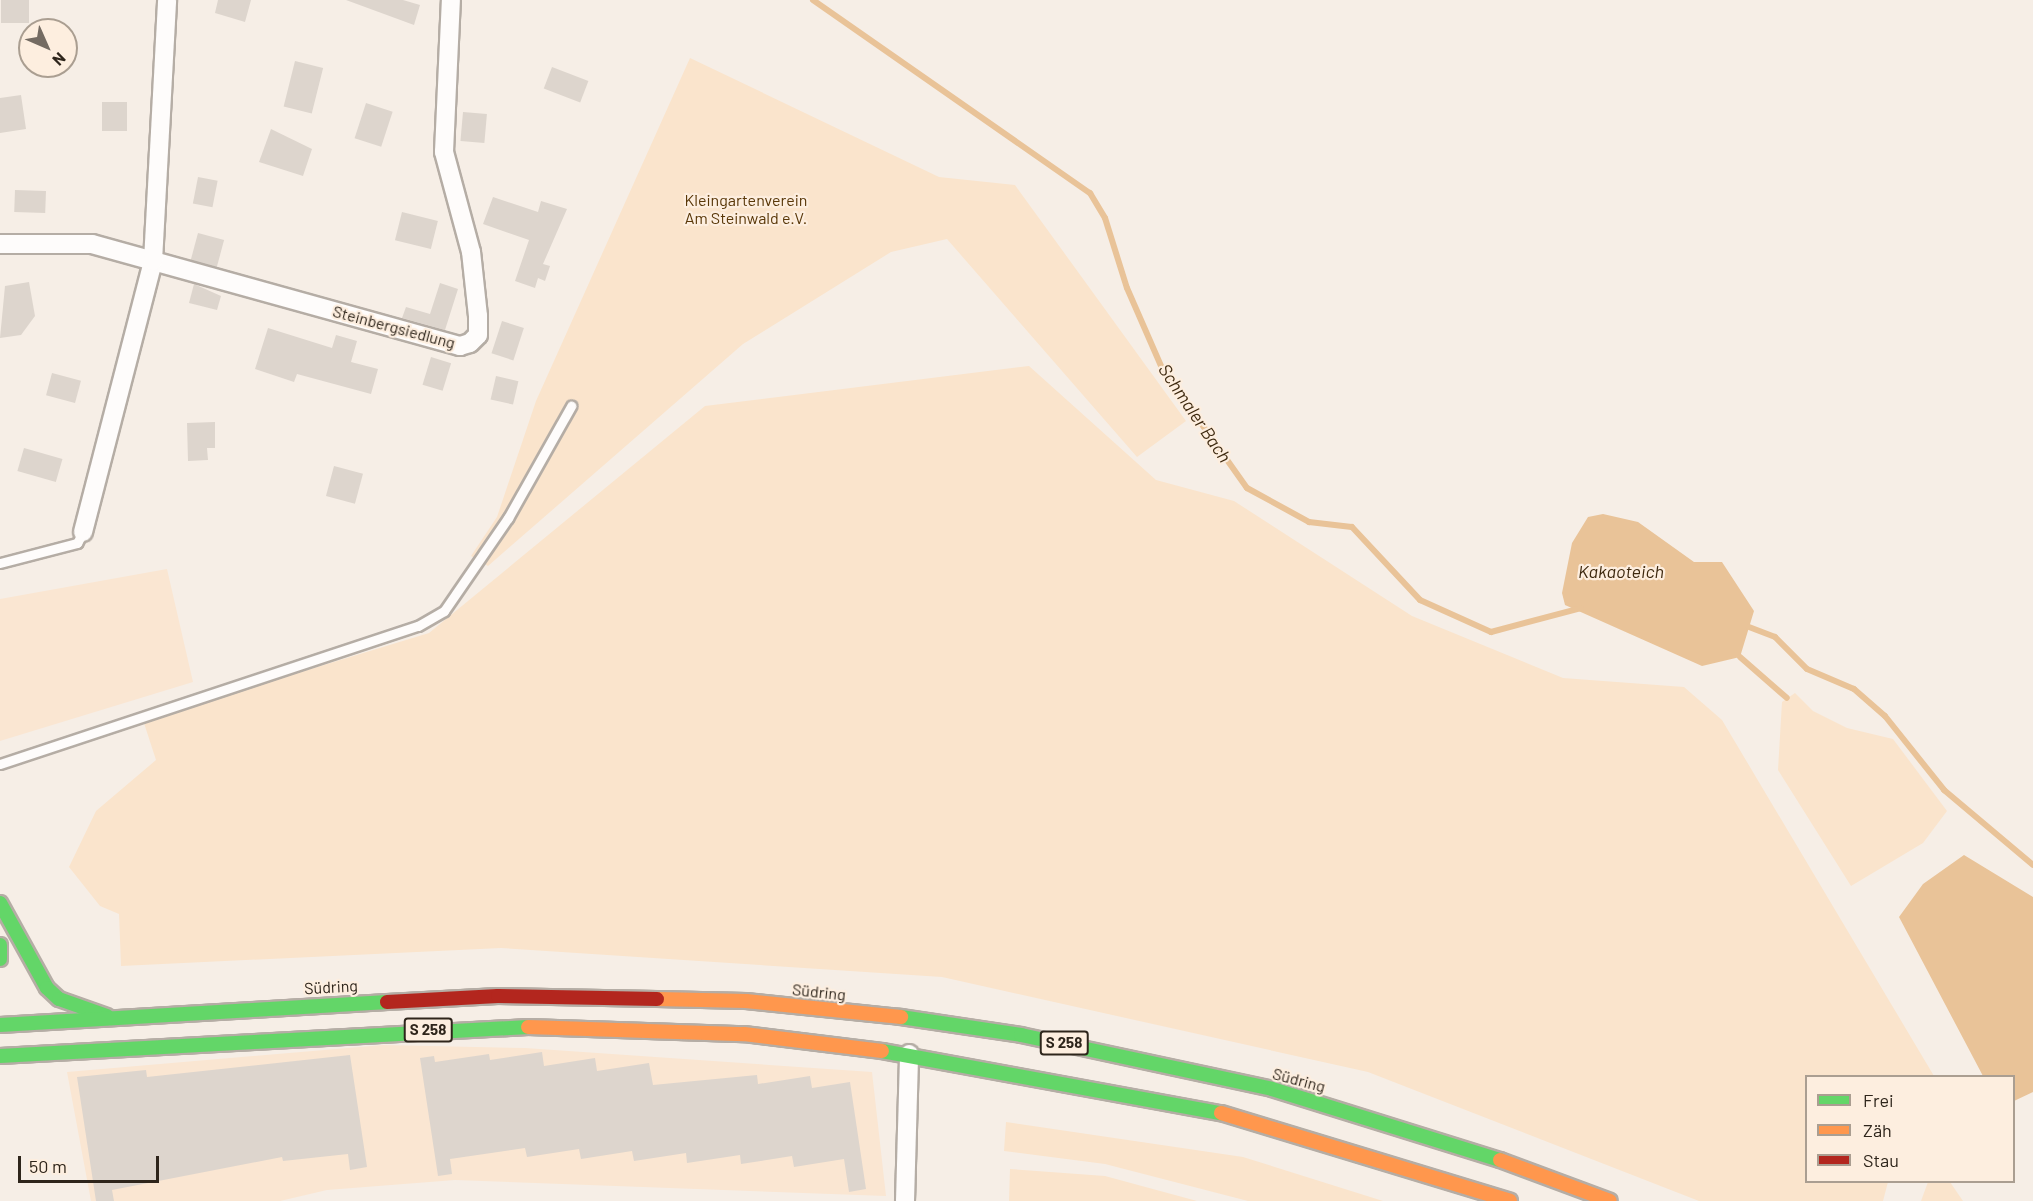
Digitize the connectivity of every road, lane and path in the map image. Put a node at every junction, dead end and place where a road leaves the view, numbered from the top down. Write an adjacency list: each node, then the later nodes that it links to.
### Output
1 (166, 0): 4 (street)
2 (451, 0): 4 (street, Steinbergsiedlung)
3 (0, 244): 4 (street, Steinbergsiedlung)
4 (153, 261): 6 (street)
5 (571, 406): 8 (lane)
6 (83, 532): 7 (lane)
7 (0, 563)
8 (0, 764)
9 (0, 903): 12 (main road, S 258)
10 (0, 945): 11 (main road)
11 (0, 958)
12 (109, 1017): 13 (main road, Südring / S 258); 18 (main road, Südring / S 258)
13 (0, 1025)
14 (909, 1054): 15 (main road, S 258); 16 (street); 17 (main road, S 258)
15 (0, 1056)
16 (905, 1201)
17 (1510, 1201)
18 (1610, 1201)

